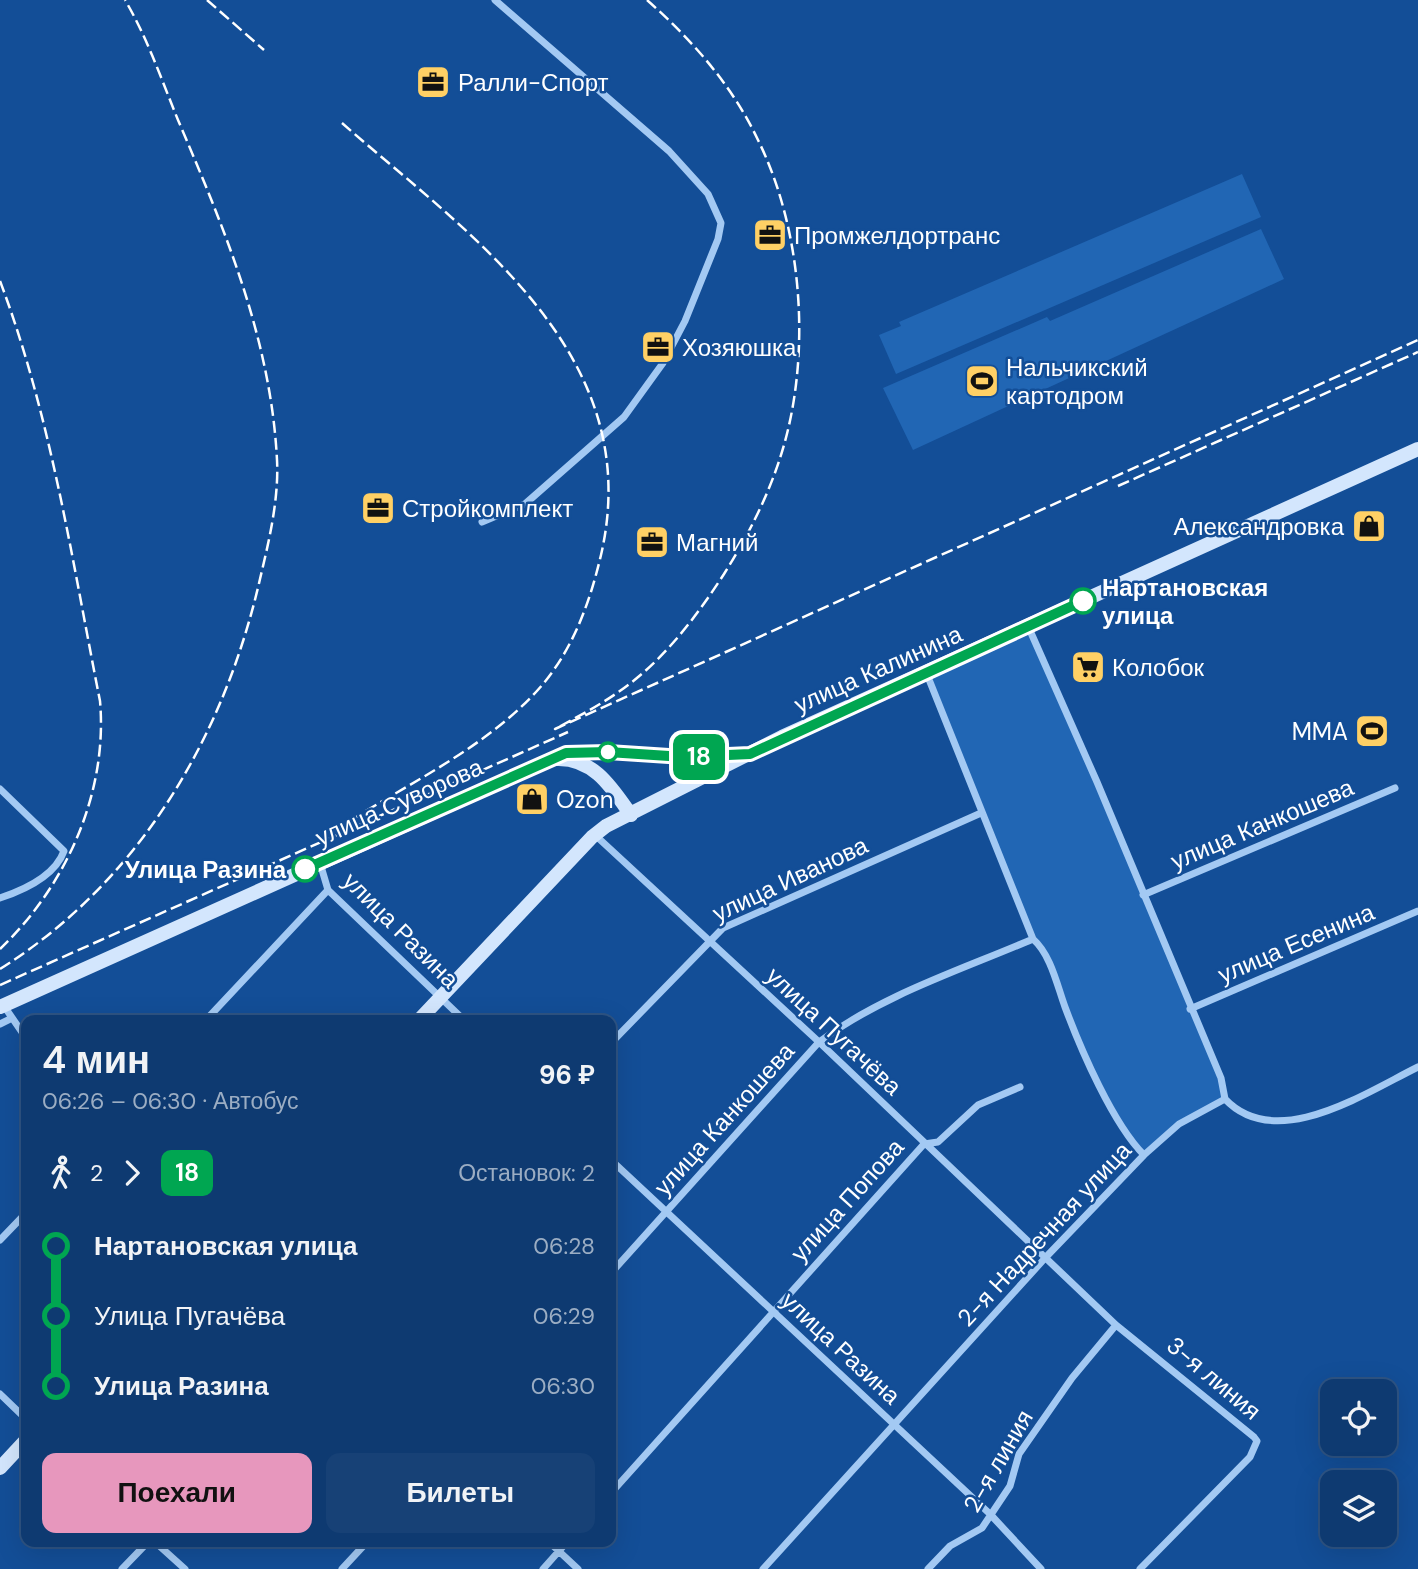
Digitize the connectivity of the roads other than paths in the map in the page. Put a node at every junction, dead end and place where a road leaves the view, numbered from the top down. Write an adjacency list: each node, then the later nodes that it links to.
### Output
1 (495, 0): 3 (street)
2 (1418, 449): 4 (main road, улица Калинина)
3 (482, 522)
4 (1028, 626): 5 (main road, улица Калинина); 15 (street)
5 (926, 672): 6 (main road, улица Калинина); 10 (street)
6 (750, 754): 7 (main road, улица Суворова); 11 (main road, улица Калинина)
7 (548, 760): 11 (main road); 13 (main road, улица Суворова)
8 (1395, 788): 15 (street, улица Канкошева)
9 (0, 789): 16 (street)
10 (981, 813): 18 (street); 19 (street, улица Иванова)
11 (631, 814): 12 (main road, улица Калинина)
12 (594, 834): 19 (street, улица Пугачёва); 20 (main road, улица Калинина)
13 (320, 863): 14 (street, улица Разина); 22 (main road, улица Суворова)
14 (328, 890): 20 (street, улица Разина); 23 (street)
15 (1143, 895): 21 (street)
16 (0, 898)
17 (1418, 911): 21 (street, улица Есенина)
18 (1033, 939): 29 (street, улица Канкошева); 34 (street)
19 (708, 940): 28 (street, улица Иванова); 29 (street, улица Пугачёва)
20 (440, 997): 24 (main road, улица Калинина); 25 (street, улица Разина)
21 (1190, 1009): 32 (street)
22 (5, 1010): 26 (street); 27 (street)
23 (211, 1015)
24 (424, 1015)
25 (459, 1015)
26 (0, 1024)
27 (21, 1031)
28 (616, 1038)
29 (819, 1042): 33 (street, улица Пугачёва); 36 (street, улица Канкошева)
30 (1418, 1068): 32 (street)
31 (1020, 1087): 33 (street, улица Попова)
32 (1225, 1099): 34 (street, 2-я Надречная улица)
33 (924, 1144): 39 (street, улица Пугачёва); 41 (street, улица Попова)
34 (1144, 1155): 39 (street, 2-я Надречная улица)
35 (616, 1164): 36 (street, улица Разина)
36 (667, 1210): 40 (street, улица Канкошева); 41 (street, улица Разина)
37 (21, 1218): 38 (street)
38 (0, 1240)
39 (1046, 1257): 42 (street, 3-я линия); 45 (street, 2-я Надречная улица)
40 (616, 1267)
41 (773, 1311): 45 (street, улица Разина); 48 (street, улица Попова)
42 (1116, 1325): 49 (street, 2-я линия); 64 (street, 3-я линия)
43 (0, 1394): 44 (street)
44 (21, 1414)
45 (895, 1425): 49 (street, улица Разина); 61 (street, 2-я Надречная улица)
46 (21, 1445): 47 (main road)
47 (0, 1468)
48 (616, 1487)
49 (990, 1514): 62 (street, 2-я линия); 63 (street, улица Разина)
50 (143, 1547): 56 (street)
51 (161, 1547): 57 (street)
52 (362, 1547): 58 (street)
53 (555, 1547): 55 (street)
54 (563, 1547): 55 (street)
55 (559, 1551): 59 (street); 60 (street)
56 (122, 1569)
57 (185, 1569)
58 (342, 1569)
59 (543, 1569)
60 (578, 1569)
61 (763, 1569)
62 (928, 1569)
63 (1041, 1569)
64 (1140, 1569)

